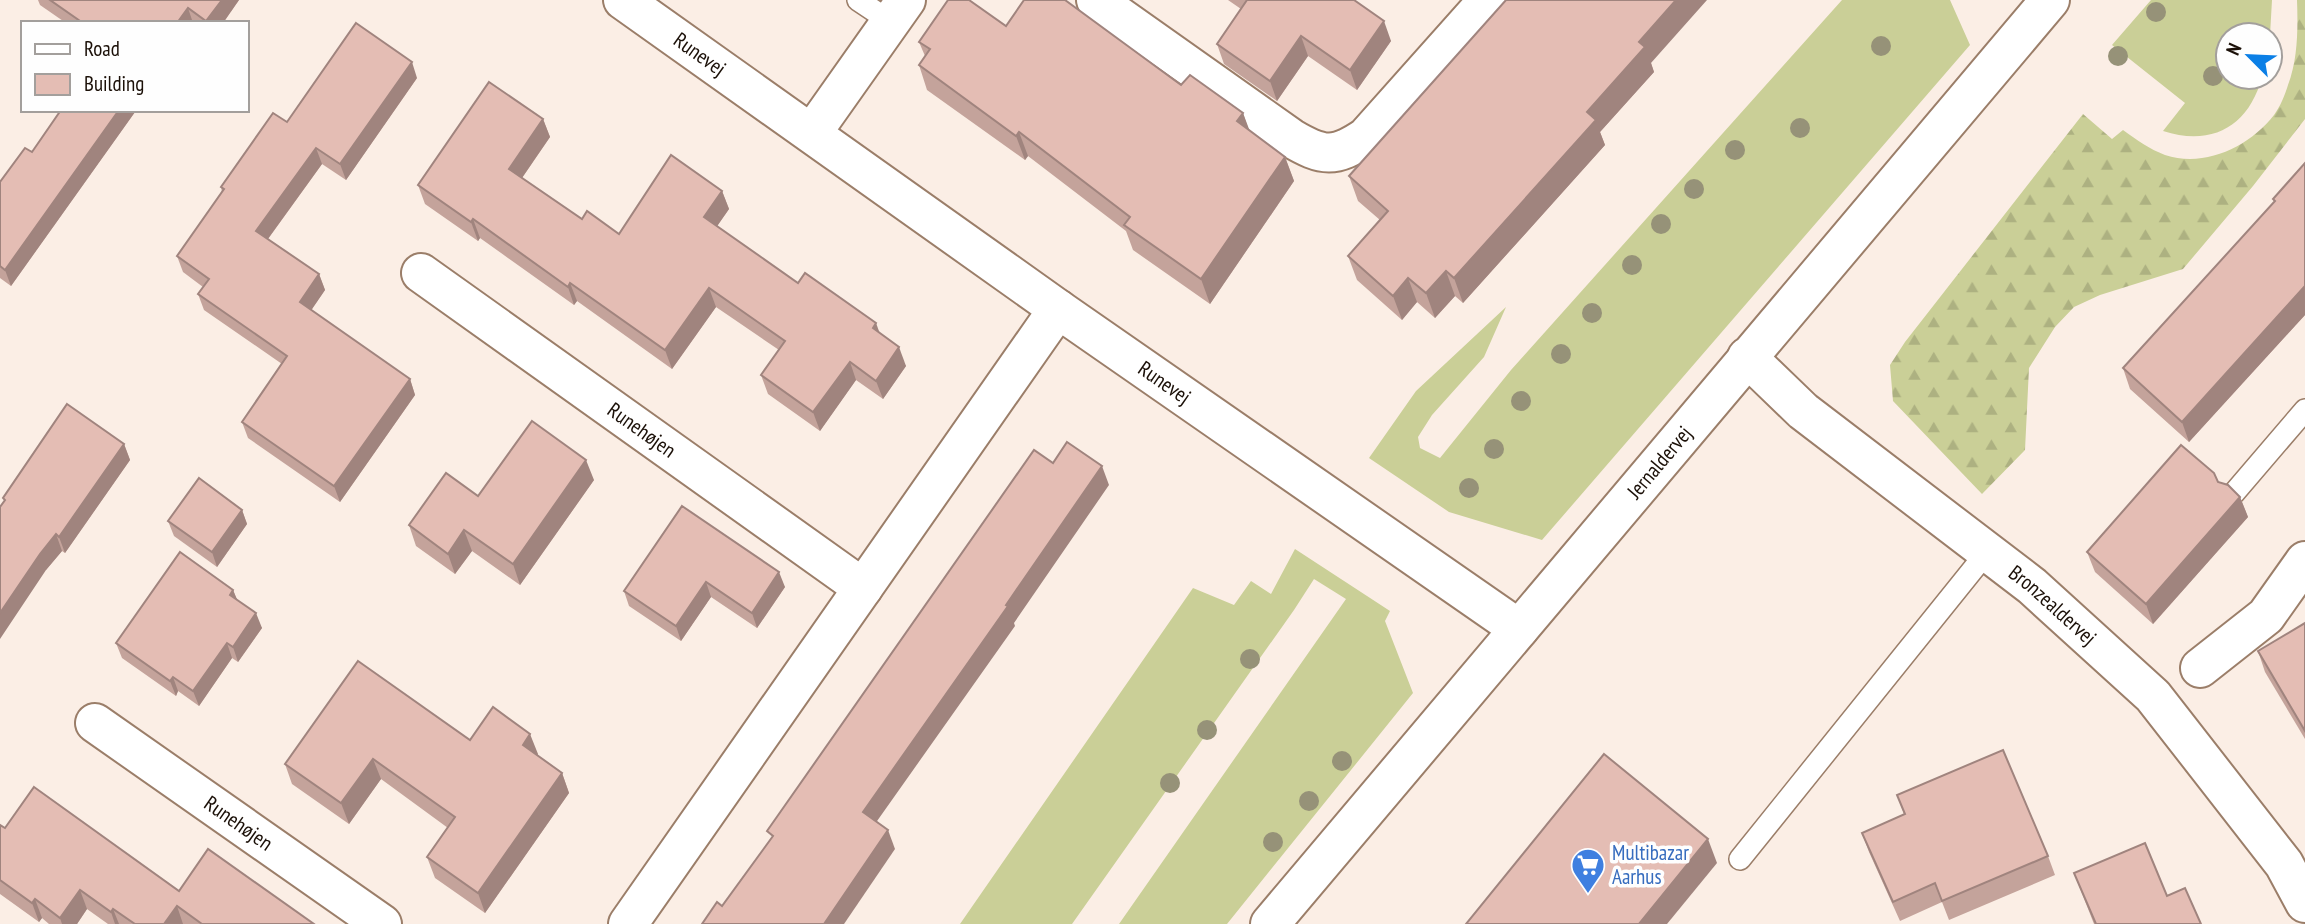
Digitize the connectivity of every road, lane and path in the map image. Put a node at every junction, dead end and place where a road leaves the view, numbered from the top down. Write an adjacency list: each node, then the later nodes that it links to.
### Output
1 (623, 0): 7 (street, Runevej)
2 (858, 0): 6 (lane)
3 (1096, 0): 4 (street)
4 (1488, 0)
5 (2050, 0): 10 (street, Jernaldervej)
6 (898, 11): 7 (street)
7 (812, 133): 9 (street, Runevej)
8 (421, 273): 15 (street, Runehøjen)
9 (1058, 309): 15 (street); 16 (street, Runevej)
10 (1747, 357): 13 (street, Bronzealdervej); 16 (street, Jernaldervej)
11 (2305, 410): 12 (lane)
12 (2234, 493)
13 (1987, 552): 19 (lane); 20 (street, Bronzealdervej)
14 (2305, 561): 17 (street)
15 (863, 588): 22 (street)
16 (1519, 629): 23 (street, Jernaldervej)
17 (2200, 668)
18 (95, 723): 21 (street, Runehøjen)
19 (1740, 859)
20 (2305, 903)
21 (383, 924)
22 (628, 924)
23 (1270, 924)

